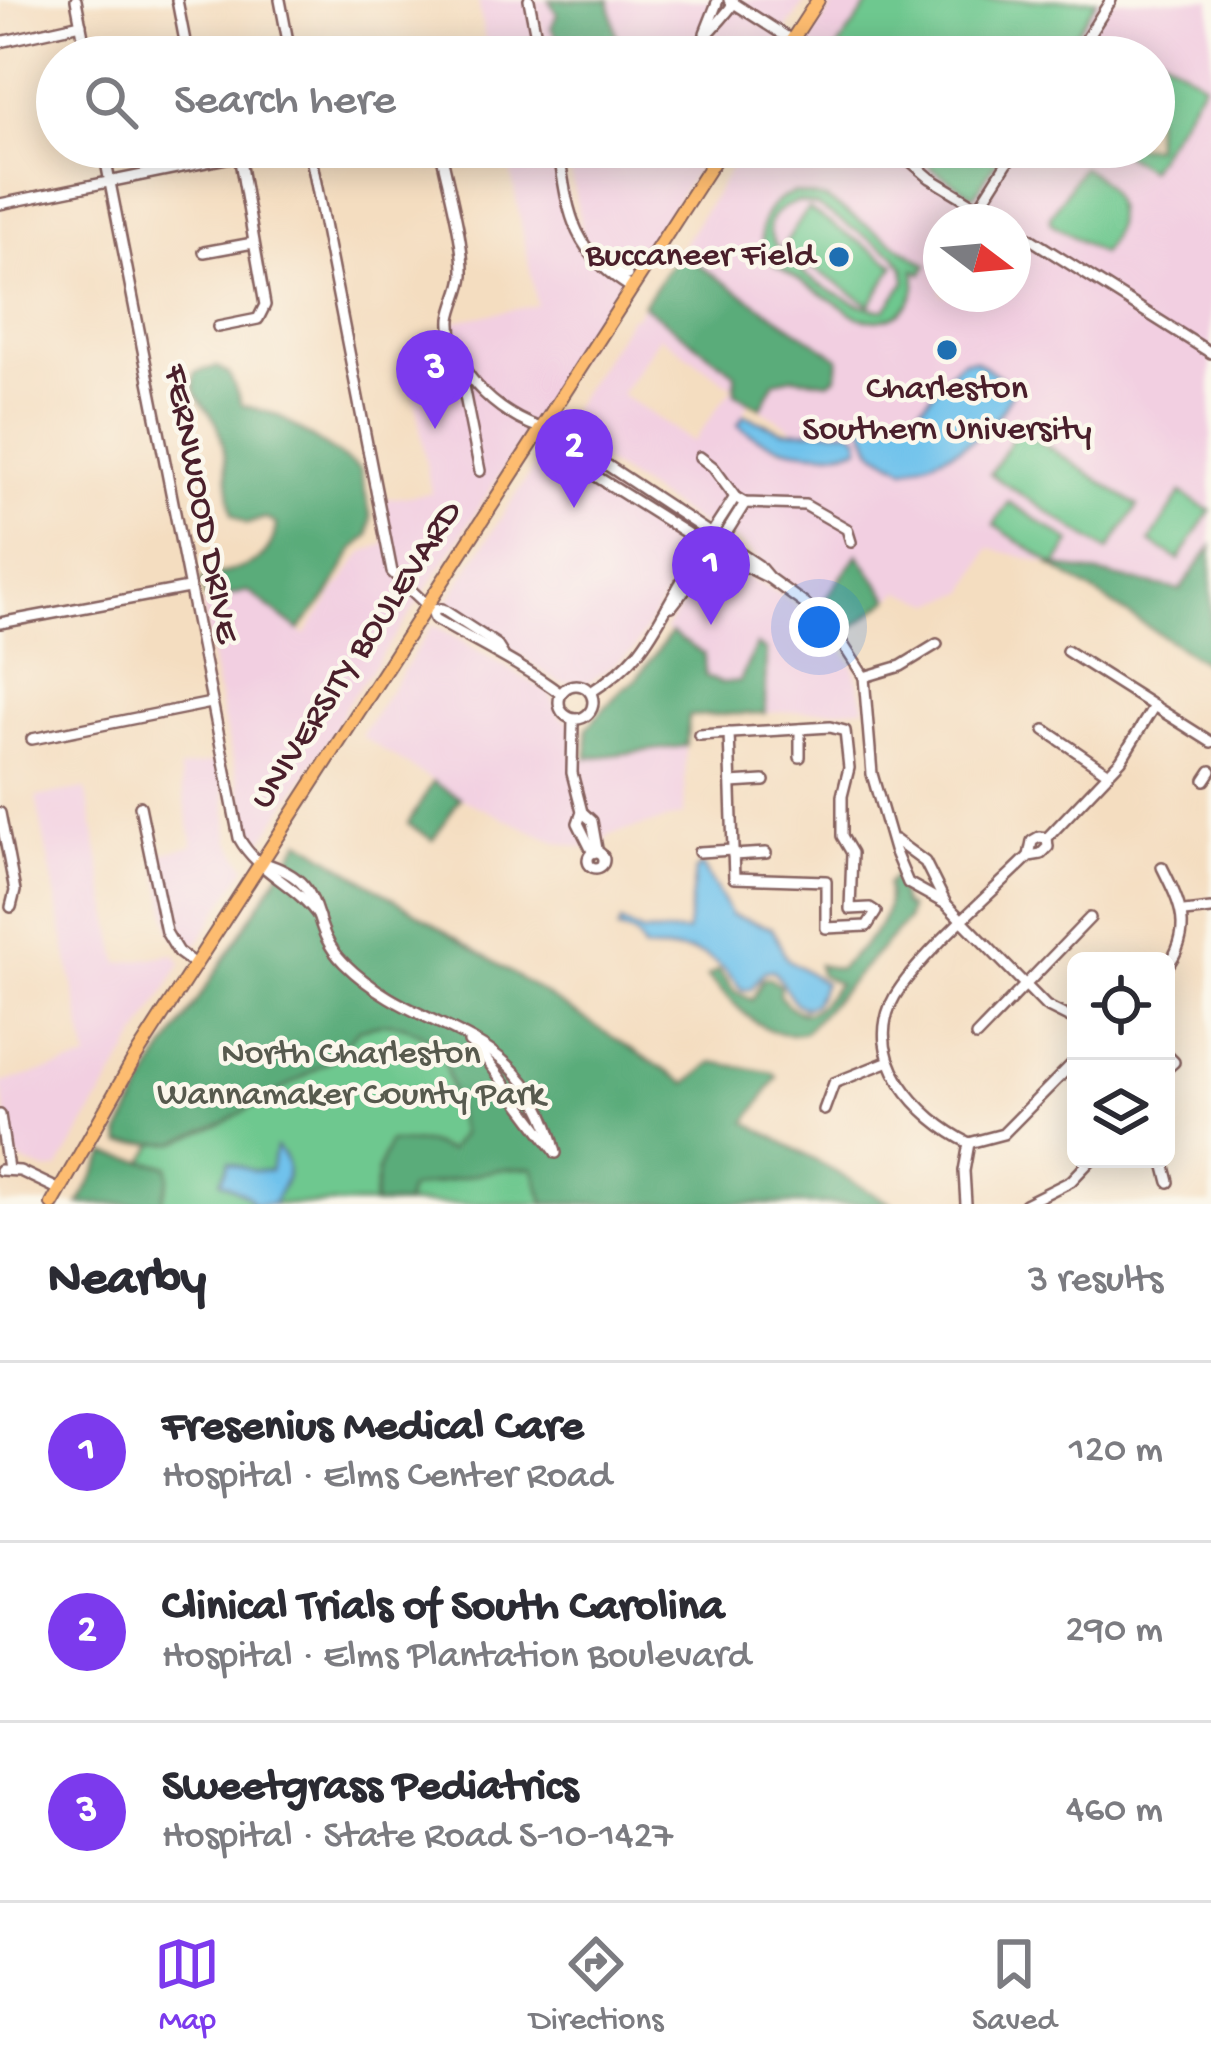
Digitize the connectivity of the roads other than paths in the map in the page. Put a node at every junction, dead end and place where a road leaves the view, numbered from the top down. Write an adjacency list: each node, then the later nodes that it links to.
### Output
1 (76, 0): 9 (street)
2 (177, 0): 12 (street)
3 (280, 0): 13 (street)
4 (529, 0): 14 (street)
5 (718, 0): 10 (street)
6 (818, 0): 17 (main road)
7 (1111, 0): 18 (street)
8 (732, 2): 10 (street); 16 (street)
9 (81, 24): 11 (street); 19 (street)
10 (705, 33): 15 (street)
11 (83, 36)
12 (184, 36)
13 (287, 36)
14 (536, 36)
15 (703, 36)
16 (788, 36)
17 (795, 36)
18 (1088, 36)
19 (0, 42)
20 (107, 168): 29 (street, FERNWOOD DRIVE)
21 (181, 168): 29 (street)
22 (241, 168): 34 (street)
23 (313, 168): 52 (street)
24 (444, 168): 40 (street)
25 (562, 168): 36 (street)
26 (708, 168): 36 (main road, UNIVERSITY BOULEVARD)
27 (918, 168): 31 (street)
28 (1004, 168): 32 (street)
29 (110, 184): 30 (street); 51 (street, FERNWOOD DRIVE)
30 (0, 204)
31 (974, 204)
32 (981, 204)
33 (1031, 239): 38 (street)
34 (253, 243): 35 (street); 37 (street)
35 (204, 253)
36 (630, 281): 42 (main road, UNIVERSITY BOULEVARD)
37 (218, 327)
38 (1211, 353)
39 (463, 386): 41 (street)
40 (484, 392): 41 (street); 42 (street)
41 (469, 415): 44 (street)
42 (539, 429): 46 (street); 48 (street); 52 (main road, UNIVERSITY BOULEVARD)
43 (700, 457): 45 (street)
44 (480, 471)
45 (740, 500): 46 (street); 47 (street)
46 (717, 536): 48 (street); 49 (street); 50 (street)
47 (851, 542)
48 (704, 544): 49 (street); 53 (street)
49 (715, 551): 50 (street); 53 (street)
50 (769, 578): 57 (street)
51 (188, 588): 54 (street); 60 (street, FERNWOOD DRIVE)
52 (429, 608): 59 (street); 80 (main road, UNIVERSITY BOULEVARD)
53 (665, 615): 58 (street)
54 (0, 623)
55 (937, 644): 57 (street)
56 (1067, 651): 61 (street)
57 (864, 677): 75 (street)
58 (590, 692): 59 (street); 62 (street)
59 (561, 694): 62 (street)
60 (211, 703): 67 (street); 80 (street, FERNWOOD DRIVE)
61 (1154, 706): 68 (street); 70 (street)
62 (573, 720): 78 (street)
63 (800, 729): 65 (street); 69 (street); 83 (street)
64 (1045, 730): 70 (street)
65 (730, 733): 66 (street); 72 (street)
66 (699, 734)
67 (32, 739)
68 (1211, 742)
69 (800, 757)
70 (1108, 773): 90 (street)
71 (764, 781): 72 (street)
72 (731, 783): 77 (street)
73 (140, 806): 93 (street)
74 (0, 813): 85 (street)
75 (891, 836): 84 (street); 84 (street)
76 (699, 852): 77 (street)
77 (733, 852): 79 (street); 82 (street)
78 (596, 853)
79 (766, 853)
80 (261, 862): 93 (main road, UNIVERSITY BOULEVARD); 96 (street)
81 (1162, 867): 88 (street)
82 (826, 881): 83 (street); 91 (street)
83 (851, 881): 86 (street)
84 (946, 904): 90 (street)
85 (11, 907)
86 (850, 909): 91 (street); 91 (street)
87 (1211, 909): 88 (street)
88 (1184, 912): 92 (street)
89 (1090, 918): 94 (street)
90 (964, 920): 94 (street); 98 (street)
91 (851, 926)
92 (1174, 952)
93 (196, 965): 107 (main road, UNIVERSITY BOULEVARD)
94 (1025, 985): 95 (street); 97 (street)
95 (1067, 1017)
96 (456, 1030): 96 (street)
97 (976, 1036)
98 (889, 1061): 100 (street); 102 (street)
99 (1067, 1069): 102 (street)
100 (824, 1110)
101 (0, 1115): 105 (street)
102 (969, 1143): 109 (street)
103 (1083, 1168): 110 (street)
104 (1165, 1168): 106 (street)
105 (4, 1170): 107 (street)
106 (1169, 1182)
107 (60, 1190): 108 (main road, UNIVERSITY BOULEVARD)
108 (52, 1204)
109 (966, 1204)
110 (1025, 1204)

